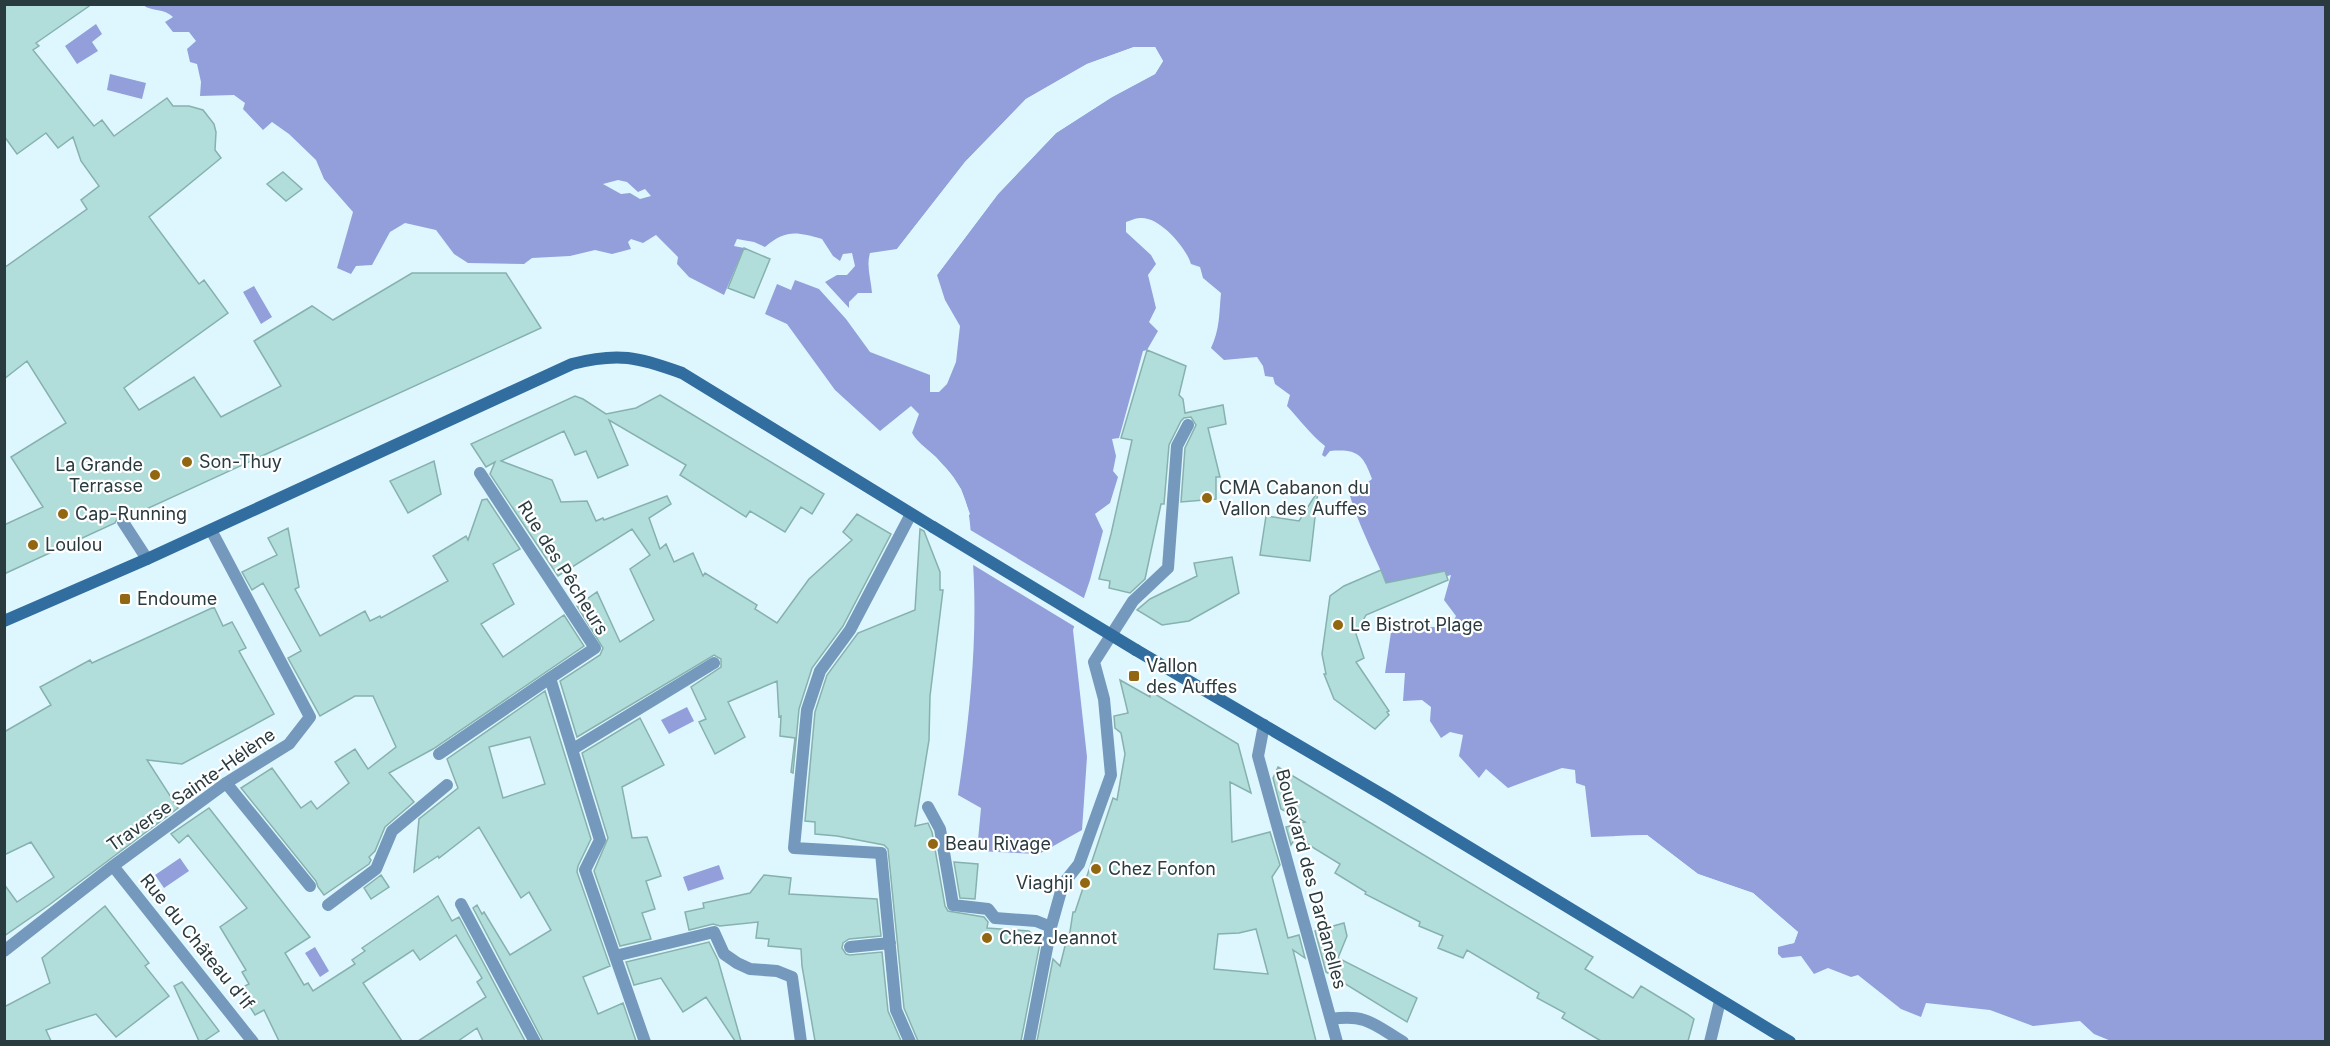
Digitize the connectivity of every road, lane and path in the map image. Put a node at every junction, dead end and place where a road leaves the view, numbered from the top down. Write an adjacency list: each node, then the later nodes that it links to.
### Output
1 (1188, 424): 20 (street)
2 (480, 472): 9 (street, Rue des Pêcheurs)
3 (911, 514): 5 (main road); 10 (main road, bridge); 21 (street)
4 (123, 522): 6 (street)
5 (210, 530): 6 (main road); 13 (street, Traverse Sainte-Hélène)
6 (147, 559): 7 (main road)
7 (4, 621)
8 (714, 663): 11 (street)
9 (550, 678): 11 (street); 12 (street)
10 (1264, 725): 25 (main road); 26 (street, Boulevard des Dardanelles)
11 (573, 749): 24 (street)
12 (439, 754)
13 (226, 783): 16 (street, Traverse Sainte-Hélène); 17 (street)
14 (447, 784): 19 (street)
15 (928, 807): 20 (street)
16 (112, 866): 23 (street, Traverse Sainte-Hélène); 27 (street, Rue du Château d'If)
17 (310, 886)
18 (461, 904): 28 (street)
19 (328, 905)
20 (1051, 927): 32 (street)
21 (890, 944): 22 (street); 31 (street)
22 (850, 947)
23 (4, 951)
24 (615, 956): 29 (street); 30 (street)
25 (1720, 1001): 35 (street); 36 (main road)
26 (1331, 1019): 33 (street, Boulevard des Dardanelles); 34 (street)
27 (254, 1041)
28 (535, 1041)
29 (645, 1041)
30 (801, 1041)
31 (910, 1041)
32 (1029, 1041)
33 (1337, 1041)
34 (1403, 1041)
35 (1710, 1041)
36 (1790, 1041)

